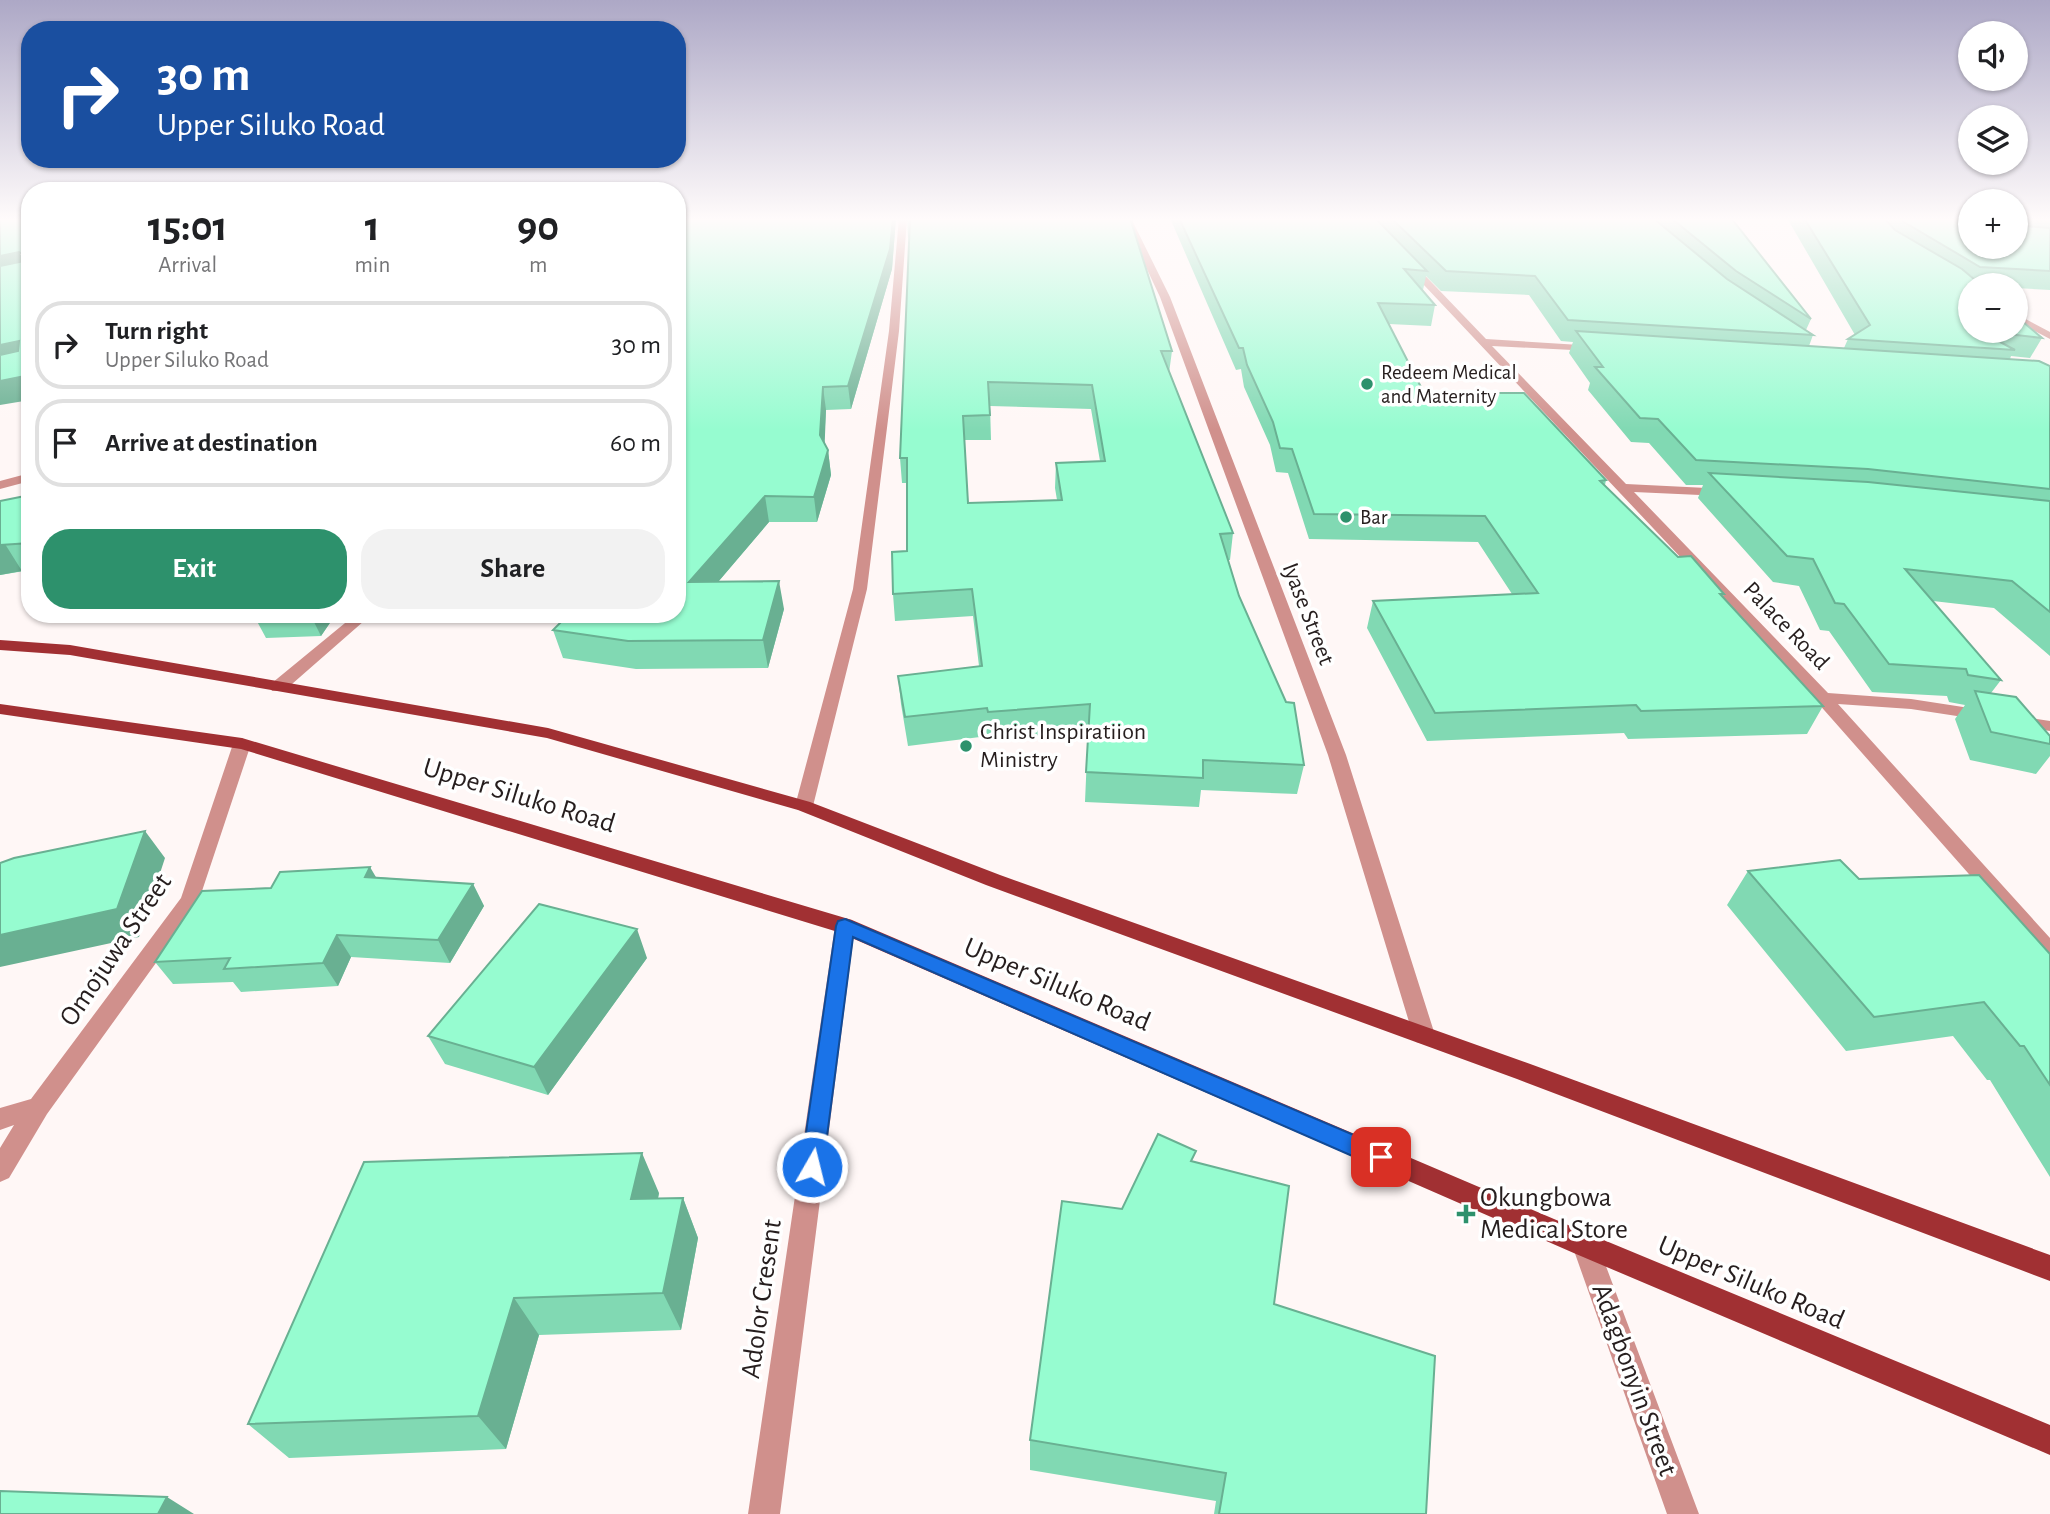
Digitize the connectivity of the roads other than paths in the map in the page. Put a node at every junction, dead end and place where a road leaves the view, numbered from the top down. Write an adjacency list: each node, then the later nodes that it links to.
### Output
1 (897, 289): 19 (street)
2 (1161, 289): 22 (street, Iyase Street)
3 (1432, 289): 6 (street, Palace Road)
4 (2028, 324): 5 (street)
5 (2050, 336)
6 (1484, 342): 7 (street); 10 (street, Palace Road)
7 (1606, 349)
8 (21, 479): 9 (street)
9 (0, 485)
10 (1623, 488): 11 (street); 15 (street, Palace Road)
11 (1732, 492)
12 (354, 623): 14 (street)
13 (0, 646): 14 (main road)
14 (278, 687): 19 (main road)
15 (1823, 698): 17 (street); 21 (street, Palace Road)
16 (0, 709): 18 (main road, Upper Siluko Road)
17 (2050, 726)
18 (243, 744): 20 (main road, Upper Siluko Road); 23 (street, Omojuwa Street)
19 (804, 806): 22 (main road)
20 (845, 926): 26 (main road, Upper Siluko Road); 29 (street, Adolor Cresent)
21 (2050, 952)
22 (1424, 1035): 27 (main road)
23 (40, 1107): 24 (street); 25 (street, Omojuwa Street)
24 (0, 1119)
25 (0, 1170)
26 (1585, 1245): 28 (main road, Upper Siluko Road); 30 (street, Adagbonyin Street)
27 (2050, 1268)
28 (2050, 1440)
29 (764, 1514)
30 (1683, 1514)

